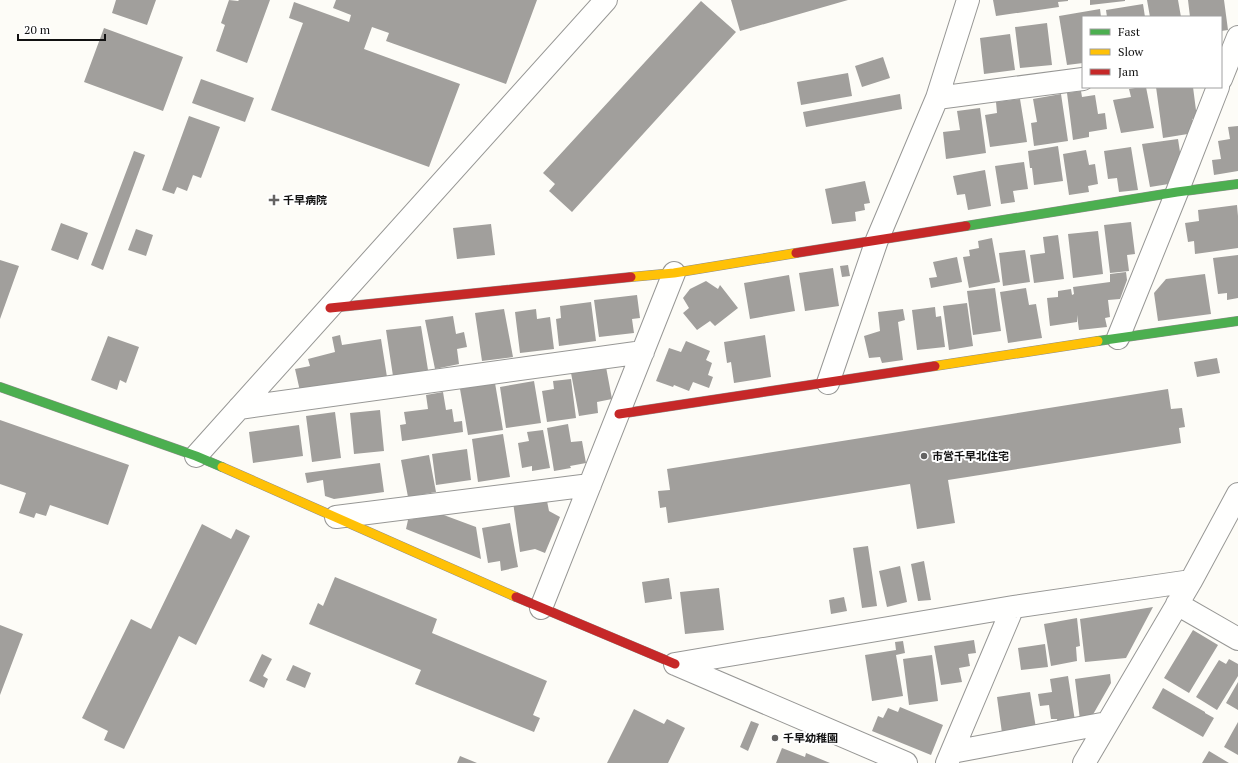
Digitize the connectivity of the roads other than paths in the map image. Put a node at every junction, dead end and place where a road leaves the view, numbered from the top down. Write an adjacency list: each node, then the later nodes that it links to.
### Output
1 (606, 0): 12 (street)
2 (968, 0): 7 (street)
3 (1238, 37): 4 (street)
4 (1227, 64)
5 (1082, 79): 7 (street)
6 (1218, 88): 9 (street)
7 (937, 98): 10 (street)
8 (1238, 184): 9 (street)
9 (1177, 192): 10 (street); 14 (street)
10 (877, 240): 11 (street); 16 (street)
11 (674, 273): 12 (street); 15 (street)
12 (330, 308): 18 (street)
13 (1238, 321): 14 (street)
14 (1118, 338): 16 (street)
15 (643, 352): 18 (street); 19 (street)
16 (828, 383): 19 (street)
17 (0, 387): 20 (street)
18 (239, 408): 20 (street)
19 (619, 414): 21 (street)
20 (196, 456): 23 (street)
21 (590, 486): 23 (street); 27 (street)
22 (1238, 494): 24 (street)
23 (336, 517): 27 (street)
24 (1191, 581): 25 (street); 26 (street)
25 (1178, 604): 28 (street); 30 (street)
26 (1013, 607): 29 (street); 31 (street)
27 (542, 608): 29 (street)
28 (1238, 639)
29 (675, 664): 32 (street)
30 (1107, 723): 31 (street); 33 (street)
31 (950, 758)
32 (906, 763)
33 (1084, 763)

